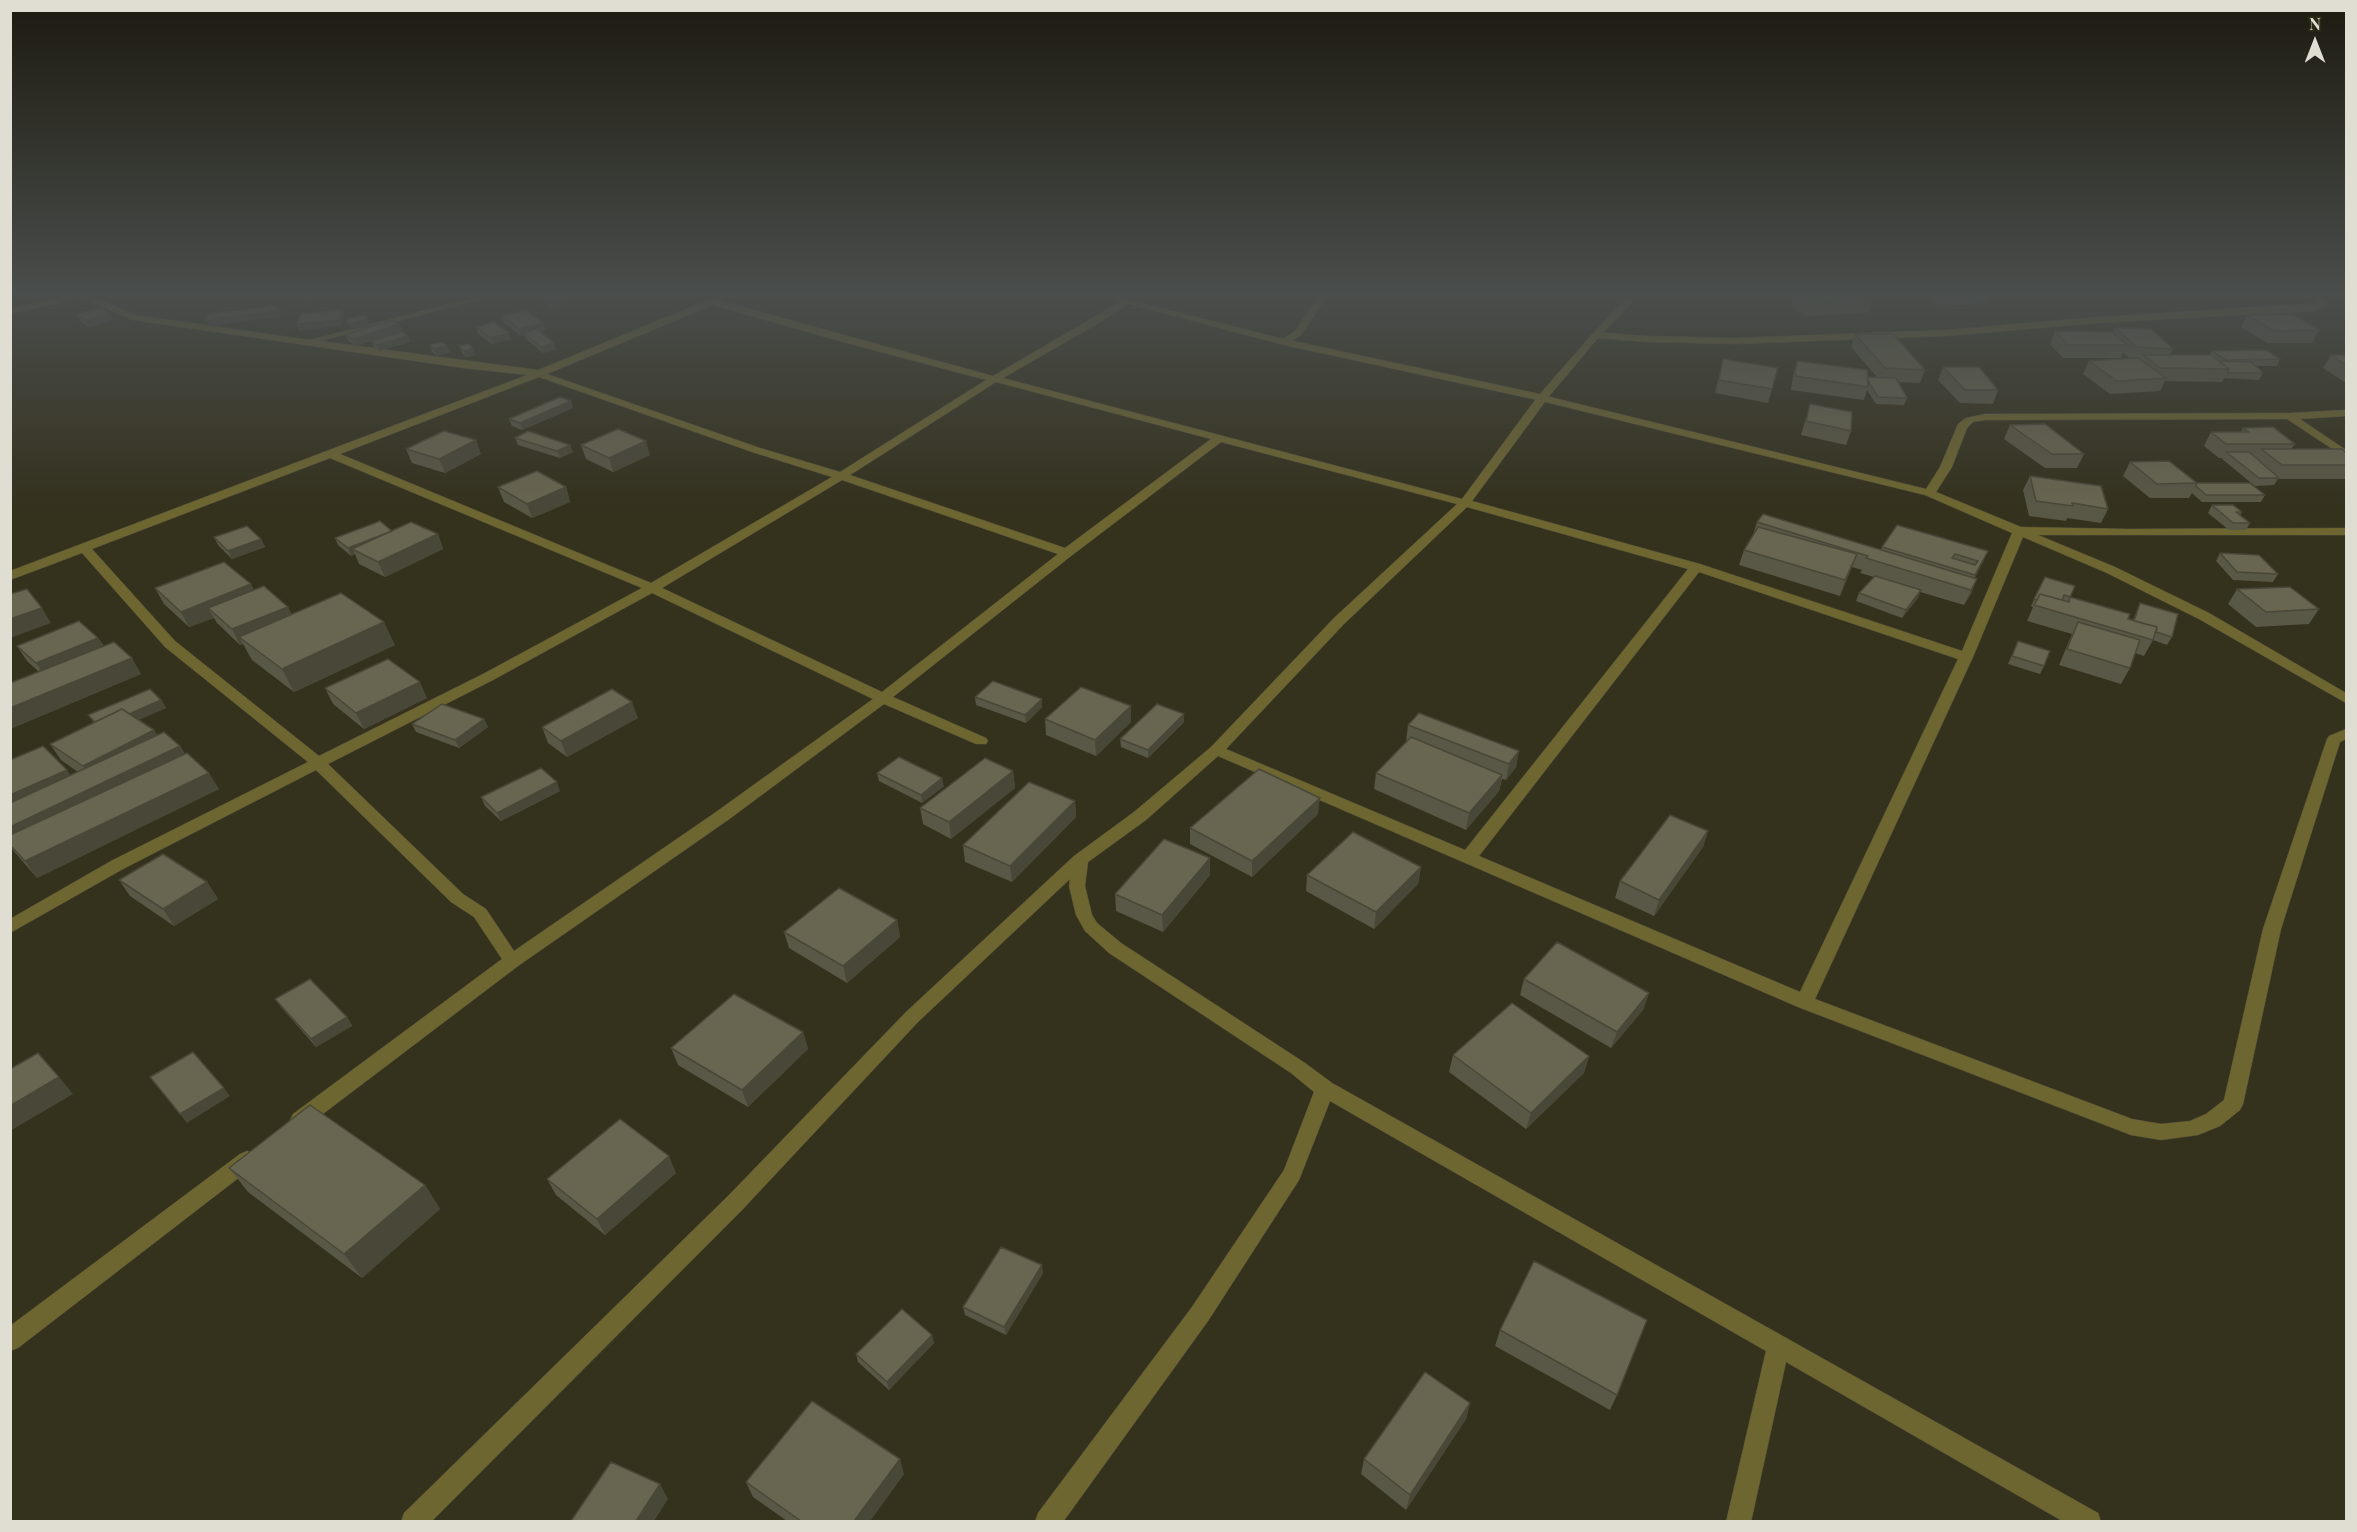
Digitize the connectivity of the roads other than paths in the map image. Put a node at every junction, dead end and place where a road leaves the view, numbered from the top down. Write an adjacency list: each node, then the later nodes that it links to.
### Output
1 (468, 365): 7 (street)
2 (555, 365): 7 (street)
3 (947, 365): 8 (street)
4 (1018, 365): 8 (street)
5 (1390, 365): 9 (street)
6 (1570, 365): 9 (street)
7 (536, 373): 13 (street); 15 (street)
8 (996, 378): 12 (street); 15 (street)
9 (1542, 399): 16 (street); 17 (street)
10 (2346, 413): 11 (street)
11 (2289, 416): 14 (street); 16 (street)
12 (1218, 438): 17 (street); 21 (street)
13 (330, 454): 20 (street); 24 (street)
14 (2346, 455)
15 (841, 476): 21 (street); 24 (street)
16 (1929, 493): 18 (street)
17 (1465, 503): 22 (street); 30 (street)
18 (2019, 531): 19 (street); 25 (street); 27 (street)
19 (2346, 531)
20 (85, 548): 23 (street); 31 (street)
21 (1067, 553): 26 (street)
22 (1696, 567): 25 (street); 32 (street)
23 (10, 576)
24 (652, 588): 26 (street); 31 (street)
25 (1966, 657): 36 (street)
26 (883, 698): 29 (street); 35 (street)
27 (2346, 699)
28 (2346, 733): 36 (street)
29 (981, 741)
30 (1216, 750): 32 (street); 33 (street)
31 (318, 763): 34 (street); 35 (street)
32 (1469, 857): 36 (street)
33 (1080, 860): 37 (street); 42 (street)
34 (10, 927)
35 (512, 961): 38 (street)
36 (1804, 1002)
37 (1326, 1089): 41 (street); 43 (street)
38 (282, 1134)
39 (263, 1148): 40 (street)
40 (10, 1340)
41 (1778, 1346): 44 (street); 45 (street)
42 (413, 1521)
43 (1047, 1521)
44 (1738, 1521)
45 (2089, 1521)

